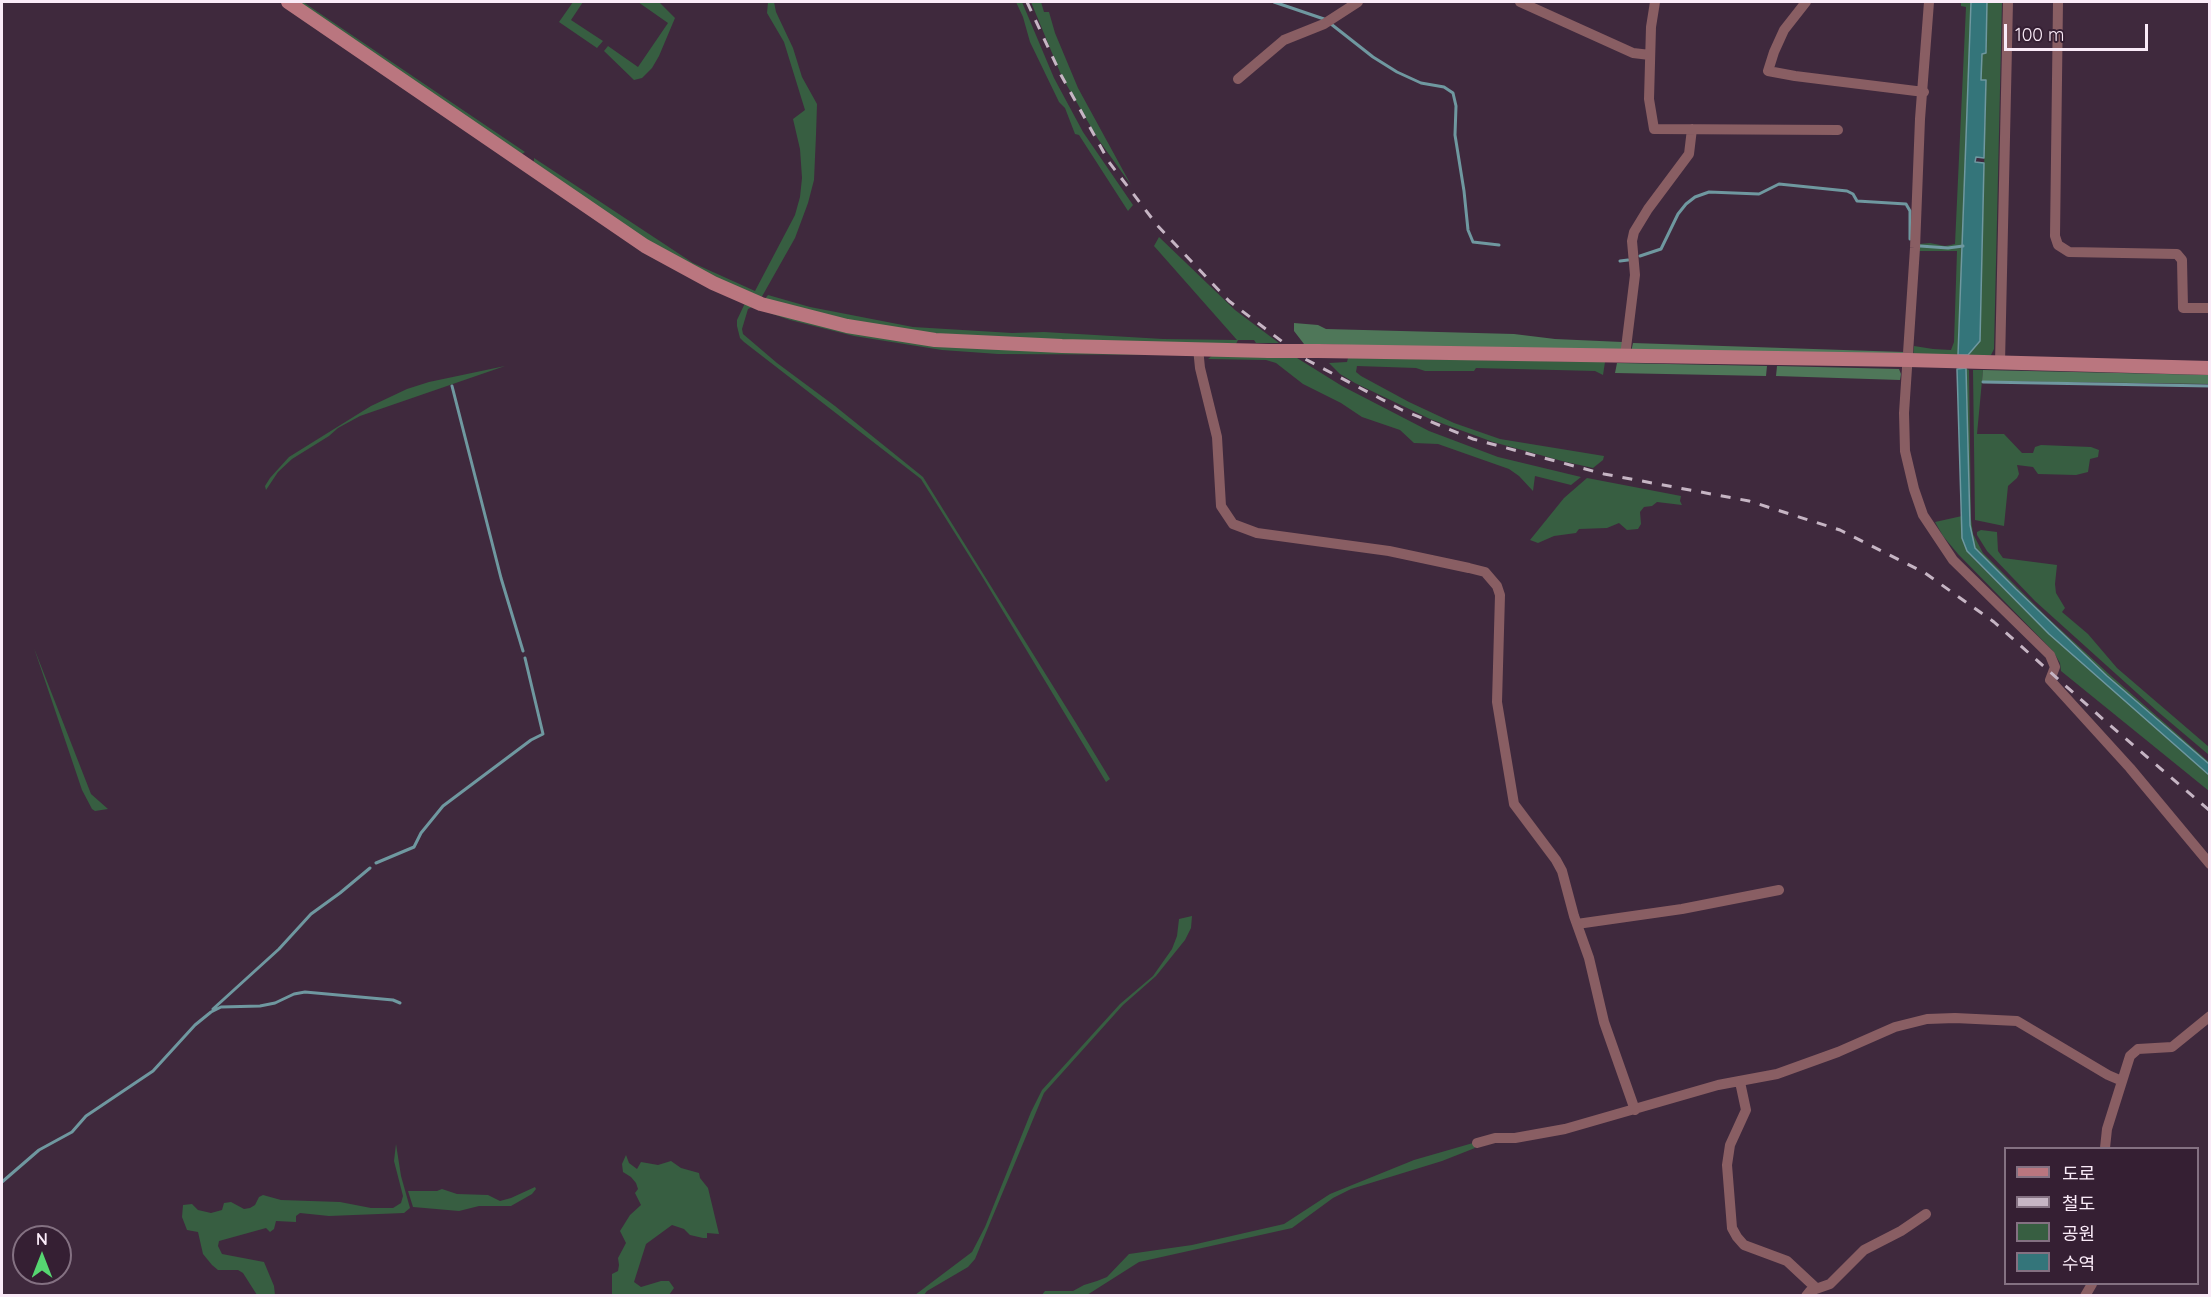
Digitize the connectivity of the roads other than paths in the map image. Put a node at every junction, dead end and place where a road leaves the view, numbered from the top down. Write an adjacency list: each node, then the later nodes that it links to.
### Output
1 (288, 2): 15 (main road)
2 (1358, 2): 10 (street)
3 (1520, 2): 9 (street)
4 (1655, 2): 9 (street)
5 (1806, 2): 11 (street)
6 (1929, 2): 11 (street)
7 (2008, 2): 18 (street)
8 (2058, 2): 14 (street)
9 (1650, 56): 12 (street)
10 (1238, 79)
11 (1924, 92): 17 (street)
12 (1692, 129): 13 (street); 16 (street)
13 (1838, 130)
14 (2210, 308)
15 (1198, 348): 16 (main road, bridge); 22 (street)
16 (1624, 356): 17 (main road)
17 (1908, 360): 18 (main road); 20 (street)
18 (2000, 363): 19 (main road)
19 (2210, 368)
20 (2210, 864)
21 (1779, 890): 22 (street)
22 (1576, 924): 26 (street)
23 (2210, 1016): 24 (street)
24 (2122, 1081): 25 (street); 28 (street)
25 (1740, 1082): 26 (street); 30 (street)
26 (1635, 1110): 27 (street)
27 (1477, 1143)
28 (2105, 1147)
29 (1926, 1214): 30 (street)
30 (1816, 1288): 31 (street)
31 (1806, 1296)

